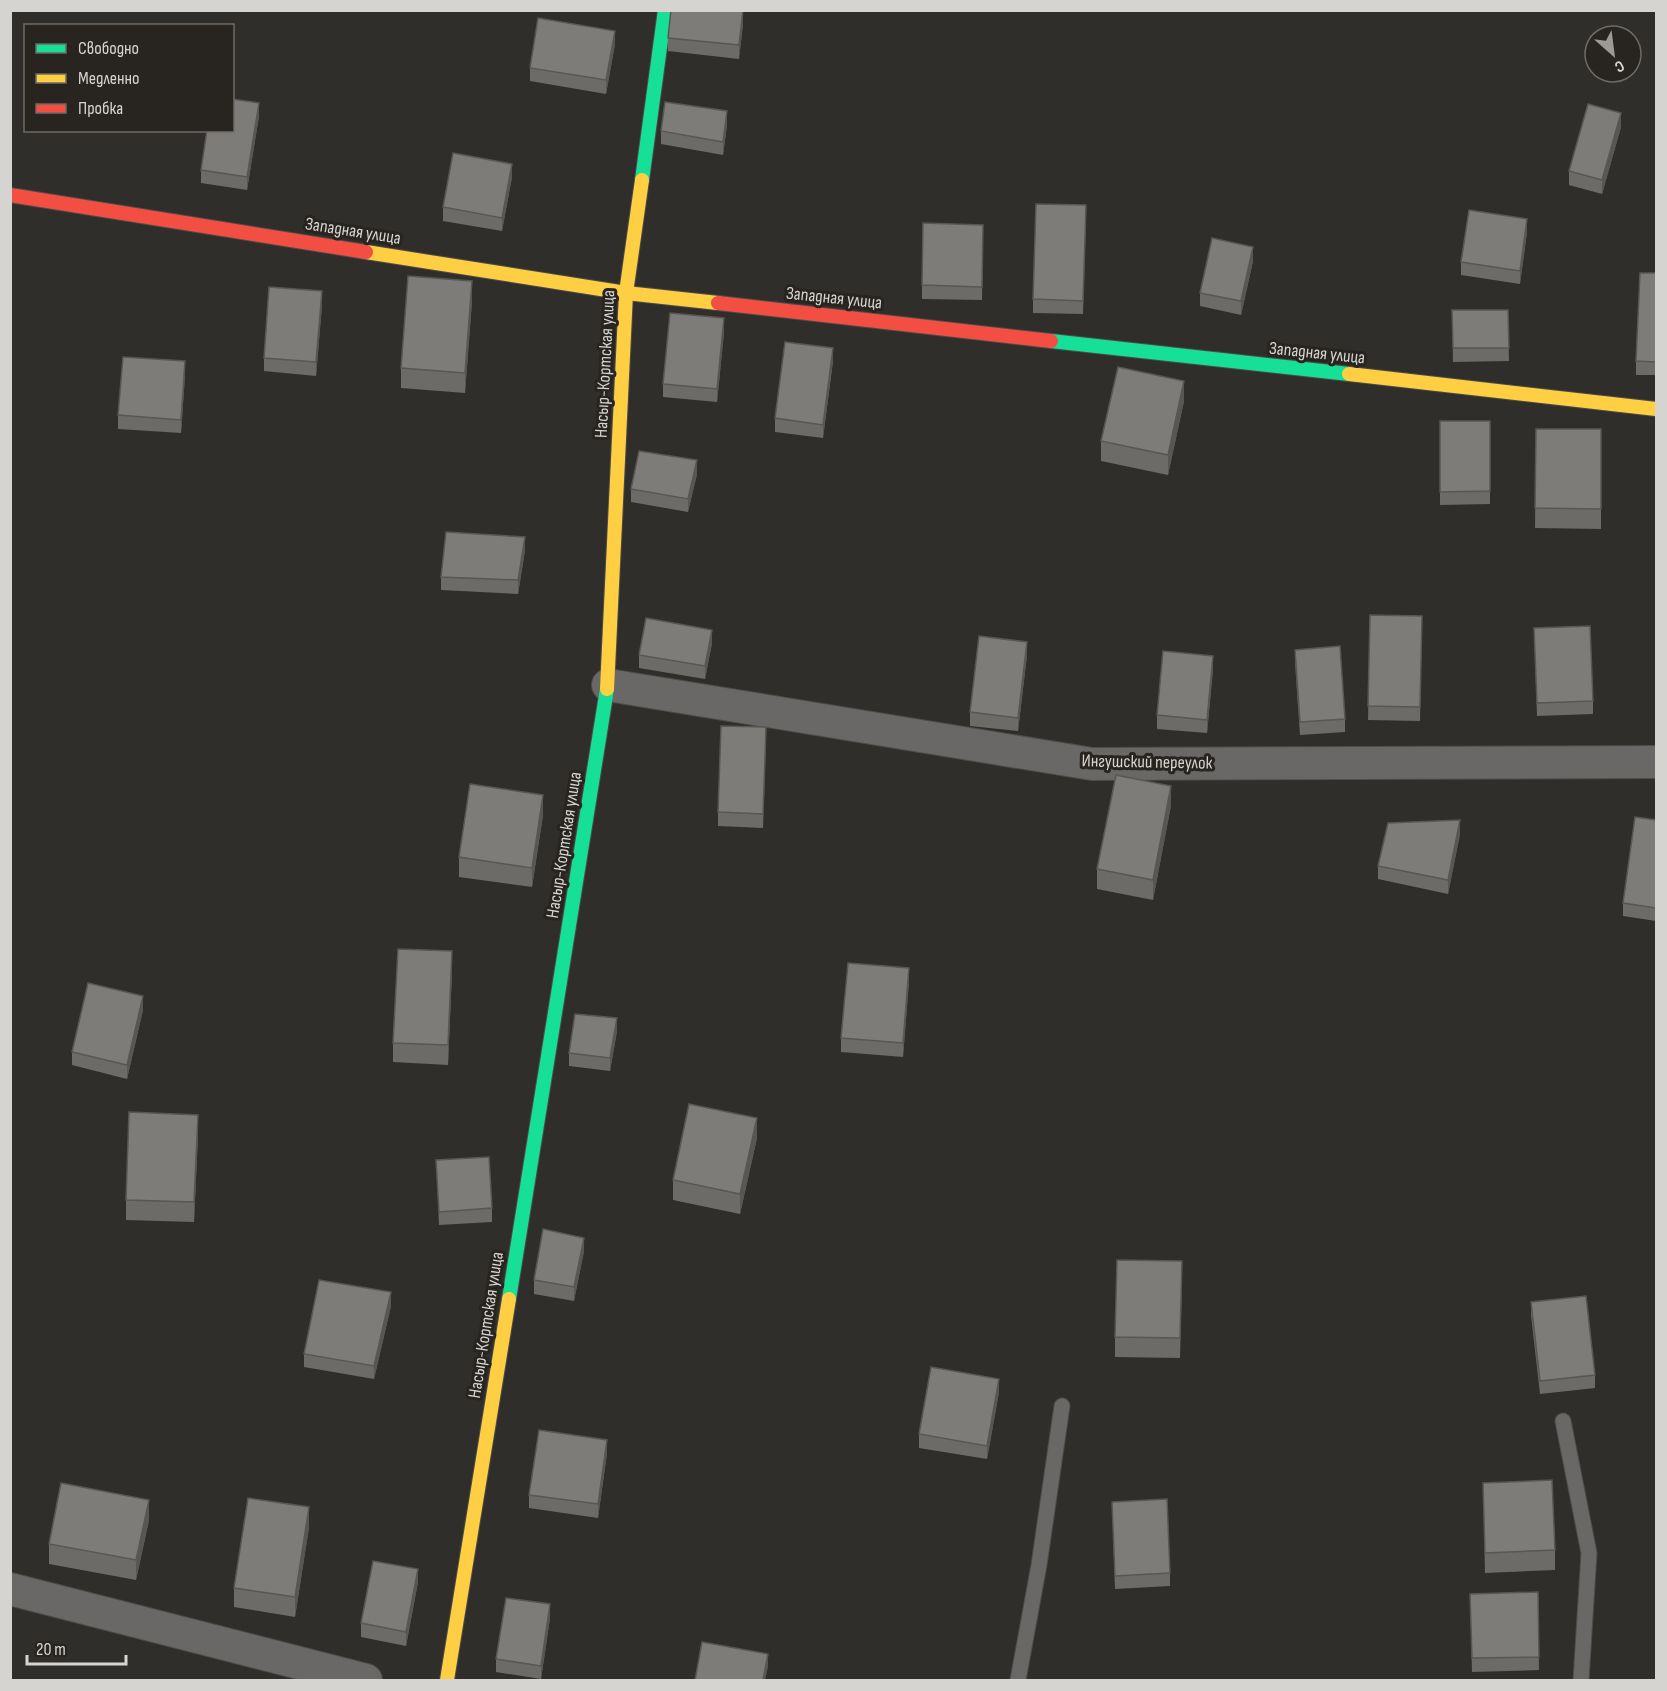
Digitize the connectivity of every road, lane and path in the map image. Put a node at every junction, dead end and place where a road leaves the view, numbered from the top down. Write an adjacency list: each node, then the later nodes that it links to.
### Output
1 (665, 10): 3 (street, Насыр-Кортская улица)
2 (10, 195): 3 (street, Западная улица)
3 (626, 293): 4 (street, Западная улица); 5 (street, Насыр-Кортская улица)
4 (1656, 409)
5 (608, 685): 6 (street, Ингушский переулок); 11 (street, Насыр-Кортская улица)
6 (1656, 762)
7 (1062, 1406): 12 (lane)
8 (1563, 1421): 13 (lane)
9 (10, 1588): 10 (street)
10 (366, 1680)
11 (447, 1680)
12 (1018, 1680)
13 (1581, 1680)

